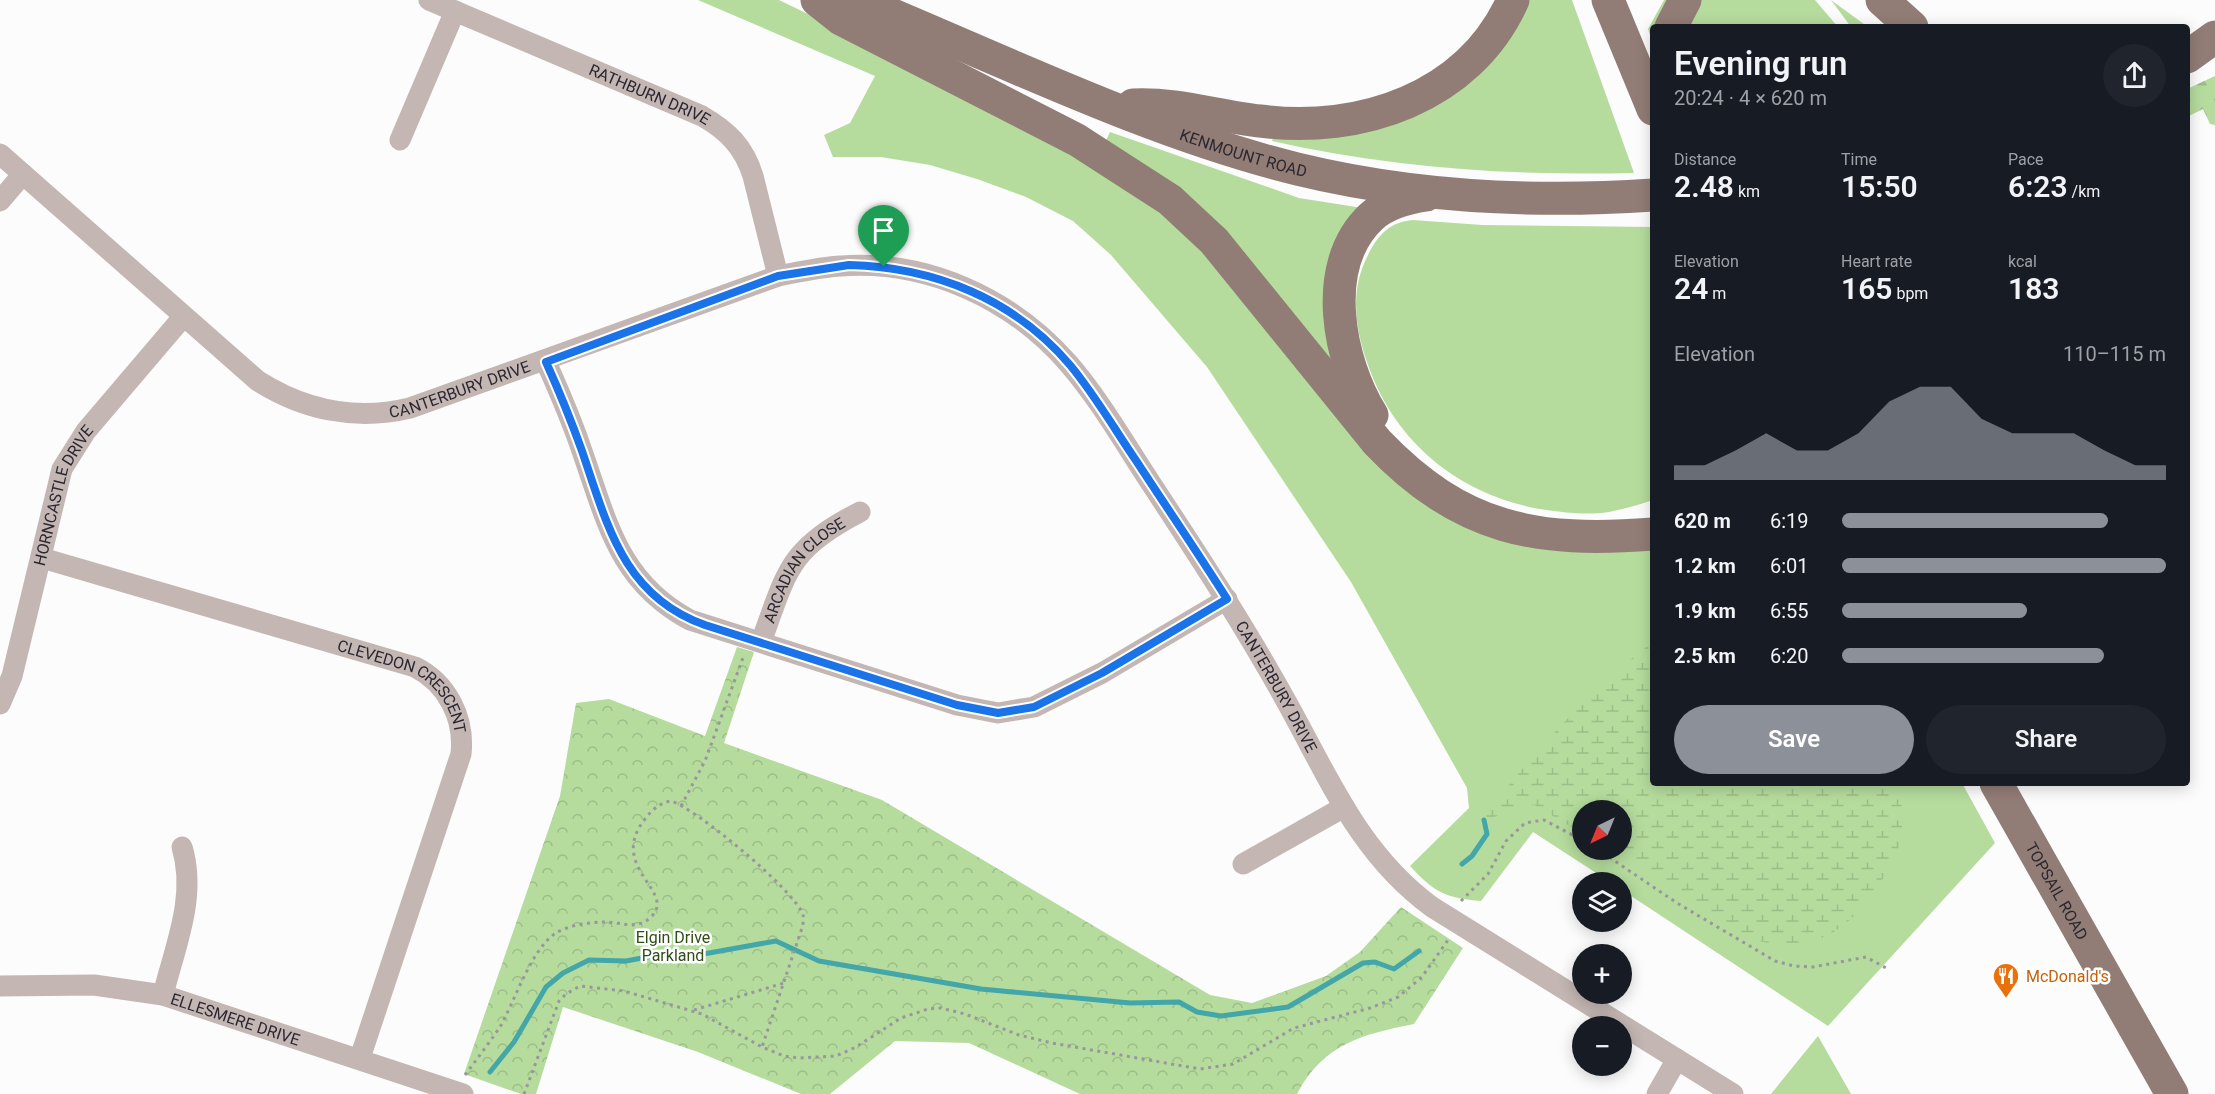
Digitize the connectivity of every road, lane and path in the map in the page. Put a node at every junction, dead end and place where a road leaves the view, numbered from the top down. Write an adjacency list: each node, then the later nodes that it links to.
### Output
1 (429, 0): 9 (street, RATHBURN DRIVE)
2 (817, 0): 29 (main road)
3 (857, 0): 17 (main road, KENMOUNT ROAD)
4 (1513, 0): 17 (main road)
5 (1608, 0): 16 (main road)
6 (1685, 0): 10 (main road)
7 (1860, 0): 11 (main road)
8 (1882, 0): 12 (main road)
9 (455, 12): 18 (street); 24 (street, RATHBURN DRIVE)
10 (1673, 24)
11 (1882, 24)
12 (1909, 24)
13 (2215, 36): 14 (main road); 15 (main road)
14 (2190, 48)
15 (2190, 55)
16 (1650, 102)
17 (1114, 106): 21 (main road, KENMOUNT ROAD)
18 (400, 140)
19 (0, 154): 20 (street, CANTERBURY DRIVE)
20 (23, 174): 23 (street); 25 (street, CANTERBURY DRIVE)
21 (1437, 193): 22 (main road, KENMOUNT ROAD); 28 (main road)
22 (1650, 195)
23 (0, 201)
24 (778, 276): 26 (street, CANTERBURY DRIVE); 31 (street, CANTERBURY DRIVE)
25 (183, 317): 26 (street, CANTERBURY DRIVE); 30 (street, HORNCASTLE DRIVE)
26 (546, 362): 32 (street)
27 (860, 512): 32 (street, ARCADIAN CLOSE)
28 (1650, 518)
29 (1650, 534)
30 (42, 558): 33 (street, HORNCASTLE DRIVE); 48 (street, CLEVEDON CRESCENT)
31 (1227, 599): 32 (street); 36 (street, CANTERBURY DRIVE)
32 (755, 640): 35 (path)
33 (0, 704)
34 (1998, 786): 54 (main road, TOPSAIL ROAD)
35 (681, 806): 43 (path); 50 (path)
36 (1344, 807): 40 (street); 41 (street, CANTERBURY DRIVE)
37 (1572, 835): 41 (path)
38 (182, 847): 45 (street)
39 (1613, 860): 42 (path)
40 (1243, 864)
41 (1452, 919): 47 (path); 49 (street, CANTERBURY DRIVE)
42 (1888, 969)
43 (784, 983): 46 (path); 47 (path)
44 (0, 986): 45 (street, ELLESMERE DRIVE)
45 (163, 995): 48 (street, ELLESMERE DRIVE)
46 (692, 1011): 47 (path); 51 (path)
47 (762, 1047)
48 (360, 1059): 50 (street, ELLESMERE DRIVE)
49 (1677, 1059): 52 (street); 53 (street, CANTERBURY DRIVE)
50 (458, 1092)
51 (524, 1094)
52 (1657, 1094)
53 (1733, 1094)
54 (2172, 1094)

